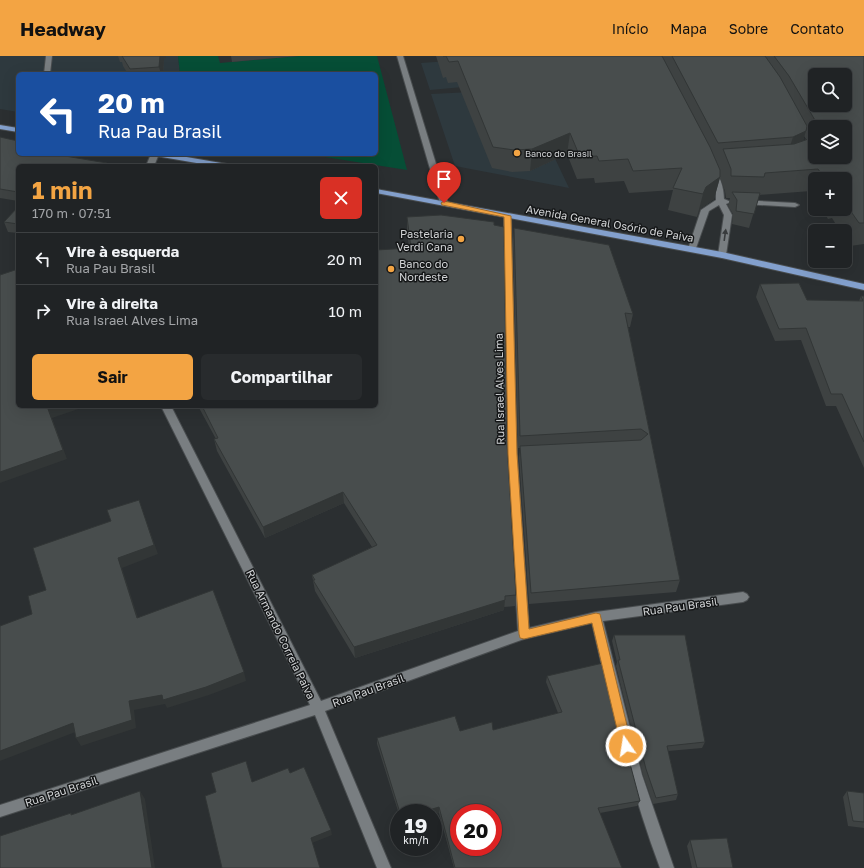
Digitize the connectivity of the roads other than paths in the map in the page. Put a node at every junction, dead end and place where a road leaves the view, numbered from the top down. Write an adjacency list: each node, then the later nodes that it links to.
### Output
1 (49, 56): 3 (street)
2 (400, 56): 11 (street)
3 (47, 72)
4 (0, 127): 5 (main road)
5 (16, 129)
6 (168, 156): 7 (main road)
7 (214, 164)
8 (718, 168): 10 (street)
9 (378, 192): 11 (main road, Avenida General Osório de Paiva)
10 (720, 201): 12 (street); 14 (street); 15 (street, one-way to 10)
11 (444, 203): 13 (main road, Avenida General Osório de Paiva)
12 (795, 205)
13 (507, 216): 14 (main road, Avenida General Osório de Paiva); 22 (street, Rua Israel Alves Lima)
14 (692, 249): 15 (main road, Avenida General Osório de Paiva)
15 (722, 255): 17 (main road, Avenida General Osório de Paiva)
16 (864, 281): 17 (main road, Avenida General Osório de Paiva)
17 (839, 282): 18 (main road, Avenida General Osório de Paiva)
18 (864, 287)
19 (167, 408): 23 (street, Rua Armando Correia Paiva)
20 (743, 597): 21 (street, Rua Pau Brasil)
21 (596, 617): 22 (street, Rua Pau Brasil); 26 (street)
22 (524, 634): 23 (street, Rua Pau Brasil)
23 (318, 708): 24 (street, Rua Pau Brasil); 25 (street, Rua Armando Correia Paiva)
24 (0, 811)
25 (384, 868)
26 (667, 868)

